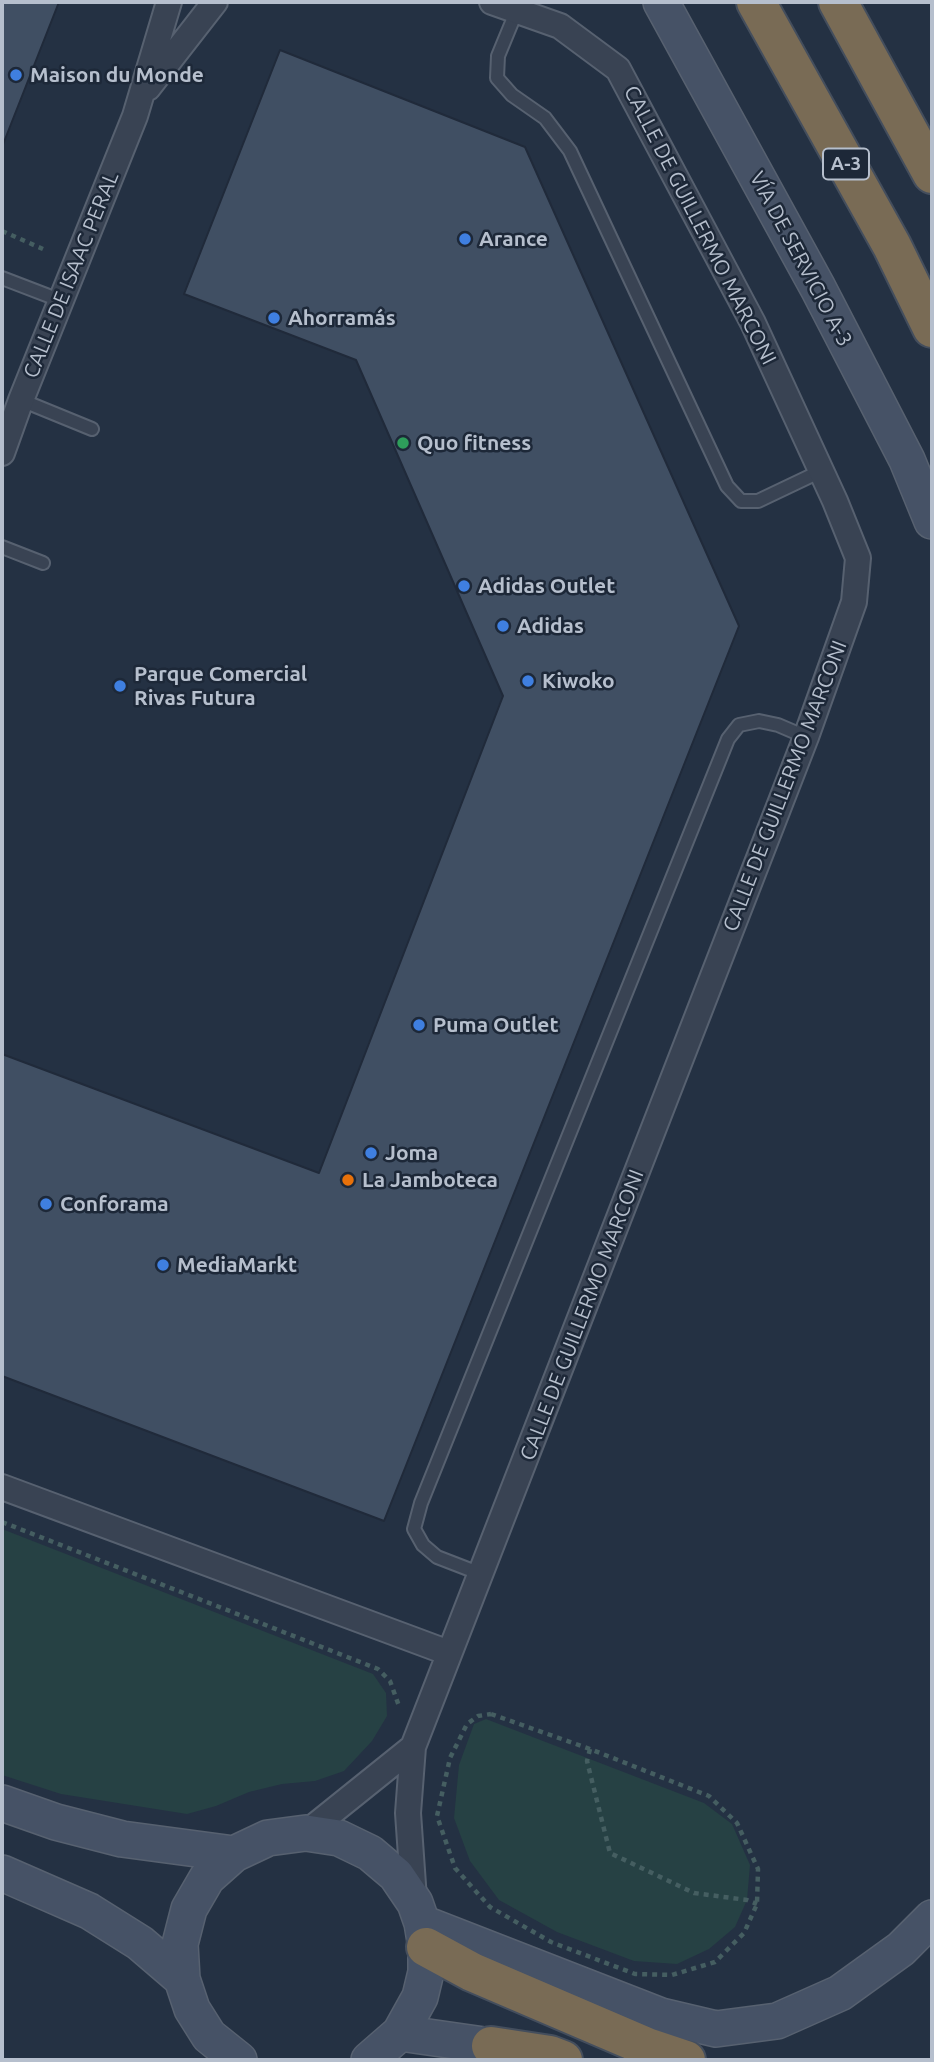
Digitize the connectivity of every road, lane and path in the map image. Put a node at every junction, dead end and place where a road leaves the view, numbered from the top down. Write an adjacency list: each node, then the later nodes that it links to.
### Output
1 (169, 2): 8 (street, CALLE DE ISAAC PERAL)
2 (215, 2): 8 (street, CALLE DE ISAAC PERAL)
3 (492, 2): 7 (street, CALLE DE GUILLERMO MARCONI)
4 (661, 2): 19 (main road, VÍA DE SERVICIO A-3)
5 (756, 2): 14 (highway, A-3)
6 (838, 2): 9 (highway)
7 (517, 10): 18 (street, CALLE DE GUILLERMO MARCONI); 18 (lane)
8 (141, 97): 13 (street, CALLE DE ISAAC PERAL)
9 (932, 174)
10 (2, 231): 11 (path)
11 (43, 249)
12 (2, 278): 13 (lane)
13 (62, 301): 15 (street, CALLE DE ISAAC PERAL)
14 (932, 328)
15 (21, 400): 16 (lane); 17 (street, CALLE DE ISAAC PERAL)
16 (92, 429)
17 (2, 453)
18 (821, 471): 22 (street, CALLE DE GUILLERMO MARCONI)
19 (932, 521)
20 (2, 547): 21 (lane)
21 (43, 564)
22 (806, 737): 25 (street, CALLE DE GUILLERMO MARCONI); 25 (lane)
23 (8, 1489): 26 (street)
24 (2, 1522): 27 (path)
25 (481, 1574): 26 (street, CALLE DE GUILLERMO MARCONI)
26 (449, 1653): 27 (street, CALLE DE GUILLERMO MARCONI)
27 (423, 1722): 28 (path); 29 (street, CALLE DE GUILLERMO MARCONI)
28 (460, 1738): 30 (path); 35 (path)
29 (413, 1747): 32 (street); 37 (street)
30 (590, 1749): 35 (path); 35 (path)
31 (2, 1803): 33 (main road)
32 (306, 1833): 33 (main road); 37 (main road)
33 (234, 1854): 38 (main road)
34 (2, 1873): 38 (main road)
35 (757, 1904)
36 (932, 1918): 37 (main road)
37 (421, 1925): 39 (main road); 45 (highway)
38 (182, 1979): 40 (main road)
39 (400, 2033): 41 (main road); 43 (main road)
40 (210, 2048): 42 (main road)
41 (504, 2053): 44 (highway)
42 (239, 2060)
43 (369, 2060)
44 (563, 2060)
45 (686, 2060)

